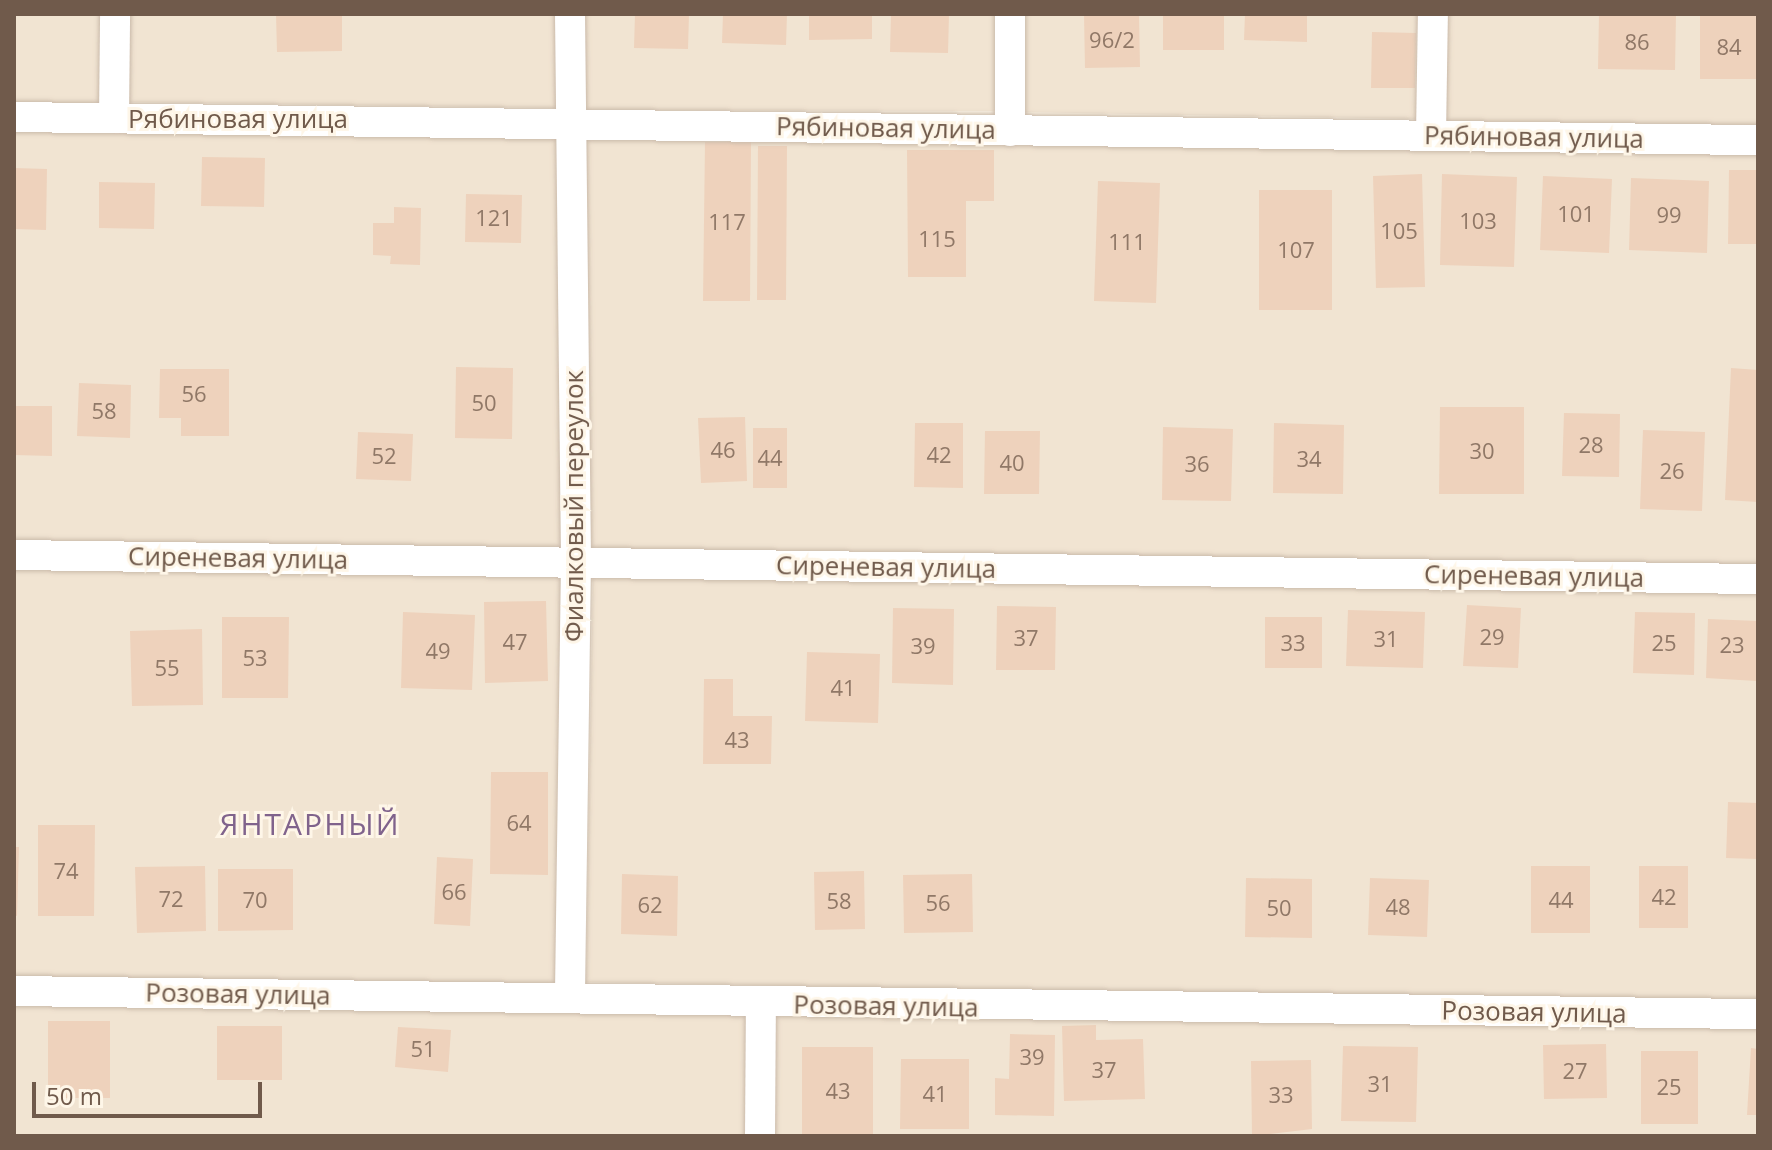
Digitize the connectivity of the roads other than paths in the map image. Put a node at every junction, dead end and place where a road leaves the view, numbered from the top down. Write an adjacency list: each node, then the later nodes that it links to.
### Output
1 (115, 14): 6 (street)
2 (570, 14): 7 (street, Фиалковый переулок)
3 (1010, 14): 8 (street)
4 (1433, 14): 9 (street)
5 (14, 117): 6 (street, Рябиновая улица)
6 (114, 118): 7 (street, Рябиновая улица)
7 (569, 122): 8 (street, Рябиновая улица); 12 (street, Фиалковый переулок)
8 (1010, 131): 9 (street, Рябиновая улица)
9 (1431, 135): 10 (street, Рябиновая улица)
10 (1758, 140)
11 (14, 555): 12 (street, Сиреневая улица)
12 (576, 562): 13 (street, Сиреневая улица); 15 (street, Фиалковый переулок)
13 (1758, 579)
14 (14, 991): 15 (street, Розовая улица)
15 (570, 997): 16 (street, Розовая улица)
16 (761, 1005): 17 (street, Розовая улица); 18 (street)
17 (1758, 1014)
18 (760, 1136)

